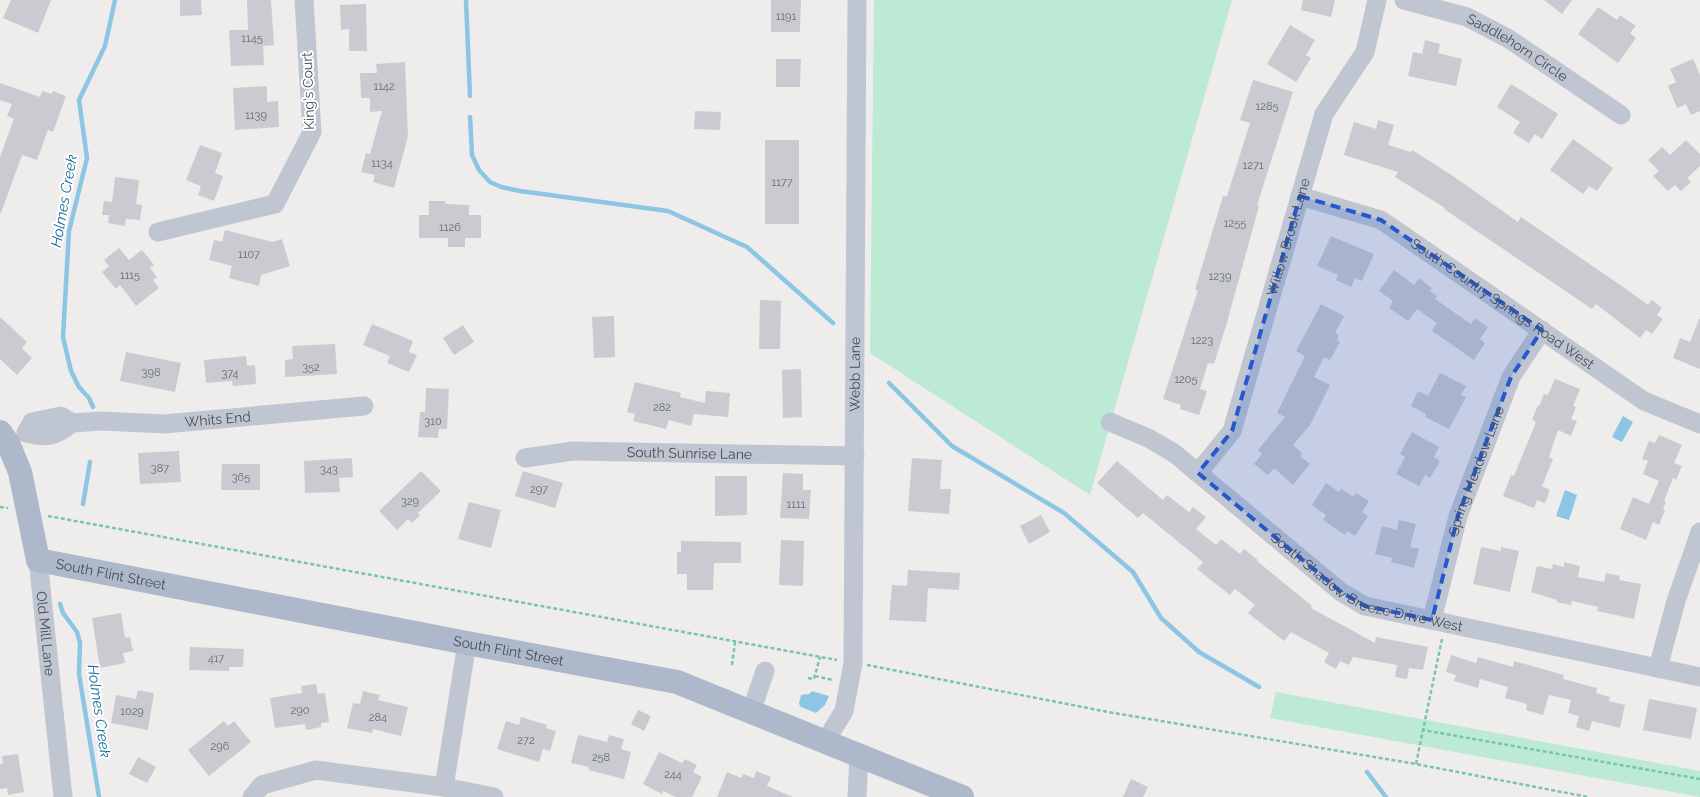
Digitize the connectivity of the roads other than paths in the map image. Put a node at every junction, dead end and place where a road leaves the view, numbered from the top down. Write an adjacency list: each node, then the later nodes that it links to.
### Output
1 (304, 0): 7 (street, King's Court)
2 (857, 0): 13 (street, Webb Lane)
3 (1378, 0): 6 (street, Willow Brook Lane)
4 (1404, 0): 5 (street, Saddlehorn Circle)
5 (1621, 115)
6 (1300, 196): 8 (street, South Country Springs Road West); 15 (street, Willow Brook Lane)
7 (158, 232)
8 (1542, 330): 11 (street, South Country Springs Road West); 18 (street, Spring Meadow Lane)
9 (364, 406): 12 (street, Whits End)
10 (1110, 422): 15 (street, South Shadow Breeze Drive West)
11 (1700, 424)
12 (11, 436): 17 (main road, Old Mill Lane)
13 (855, 456): 14 (street, South Sunrise Lane); 24 (street, Webb Lane)
14 (525, 458)
15 (1198, 473): 18 (street, South Shadow Breeze Drive West)
16 (1700, 532): 20 (street)
17 (38, 560): 19 (main road, South Flint Street); 27 (street, Old Mill Lane)
18 (1438, 626): 20 (street, South Shadow Breeze Drive West)
19 (467, 643): 23 (main road, South Flint Street); 26 (street)
20 (1658, 668): 22 (street, South Shadow Breeze Drive West)
21 (765, 671): 23 (street)
22 (1700, 678)
23 (752, 712): 24 (main road, South Flint Street)
24 (825, 742): 25 (main road, South Flint Street)
25 (859, 755): 30 (street); 31 (main road, South Flint Street)
26 (444, 787): 28 (street); 29 (street)
27 (64, 797)
28 (252, 797)
29 (494, 797)
30 (857, 797)
31 (962, 797)

